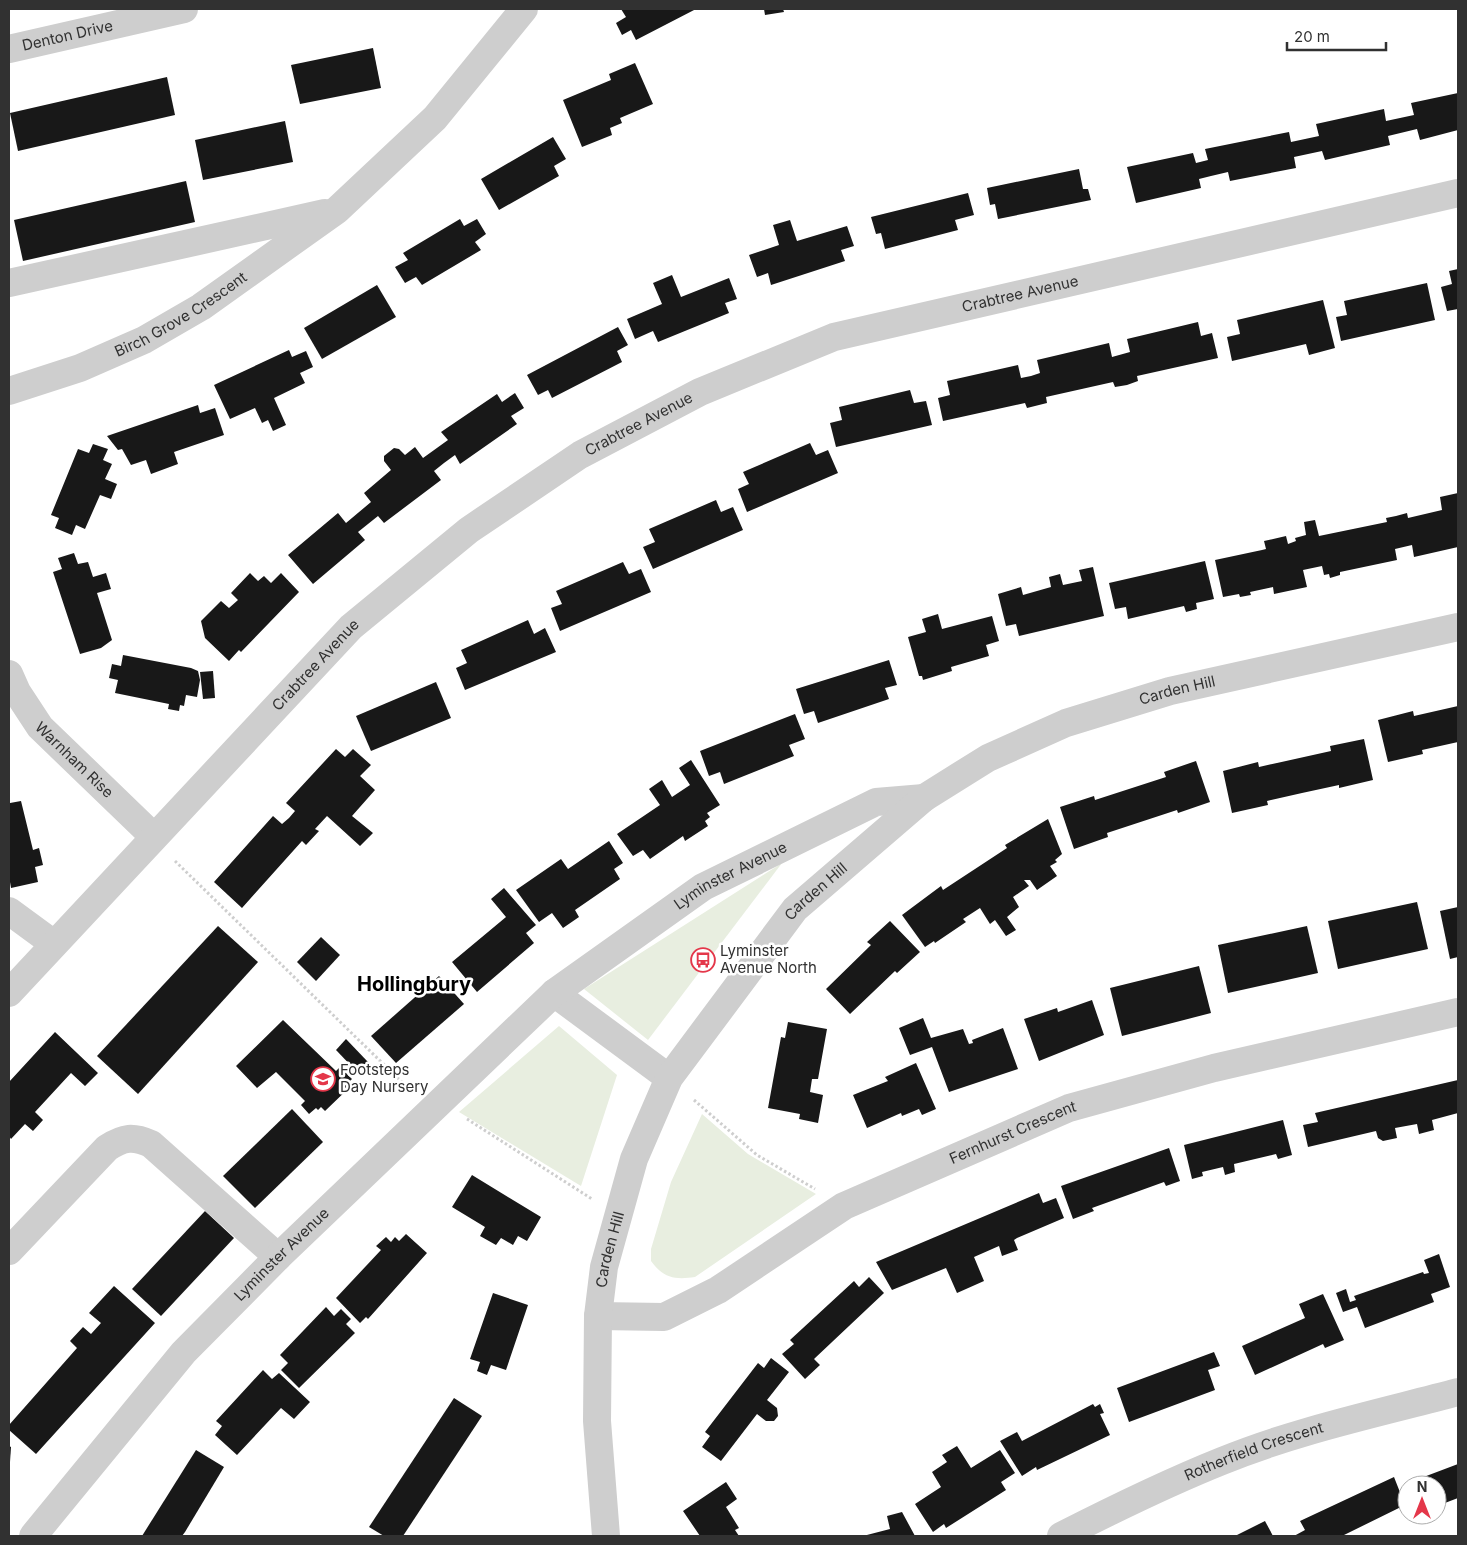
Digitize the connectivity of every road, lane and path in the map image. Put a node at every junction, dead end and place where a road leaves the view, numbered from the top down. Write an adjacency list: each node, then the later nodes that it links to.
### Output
1 (184, 9): 3 (street, Denton Drive)
2 (524, 9): 5 (street, Birch Grove Crescent)
3 (9, 49)
4 (1458, 193): 11 (street, Crabtree Avenue)
5 (337, 210): 6 (street); 7 (street, Birch Grove Crescent)
6 (9, 283)
7 (9, 391)
8 (1458, 627): 10 (street, Carden Hill)
9 (9, 674): 11 (street, Warnham Rise)
10 (924, 798): 16 (street, Lyminster Avenue); 18 (street, Carden Hill)
11 (153, 836): 14 (street, Crabtree Avenue)
12 (192, 879): 19 (path)
13 (9, 911): 14 (street)
14 (54, 944): 15 (street, Crabtree Avenue)
15 (9, 993)
16 (554, 993): 18 (street); 19 (street, Lyminster Avenue)
17 (1458, 1012): 20 (street, Fernhurst Crescent)
18 (669, 1078): 20 (path); 21 (street, Carden Hill)
19 (437, 1107): 21 (path); 23 (street, Lyminster Avenue)
20 (844, 1206): 24 (street, Fernhurst Crescent)
21 (618, 1215): 24 (street, Carden Hill)
22 (9, 1251): 23 (street)
23 (278, 1258): 26 (street, Lyminster Avenue)
24 (598, 1316): 27 (street, Carden Hill)
25 (1458, 1392): 28 (street, Rotherfield Crescent)
26 (33, 1536)
27 (606, 1536)
28 (1061, 1536)

